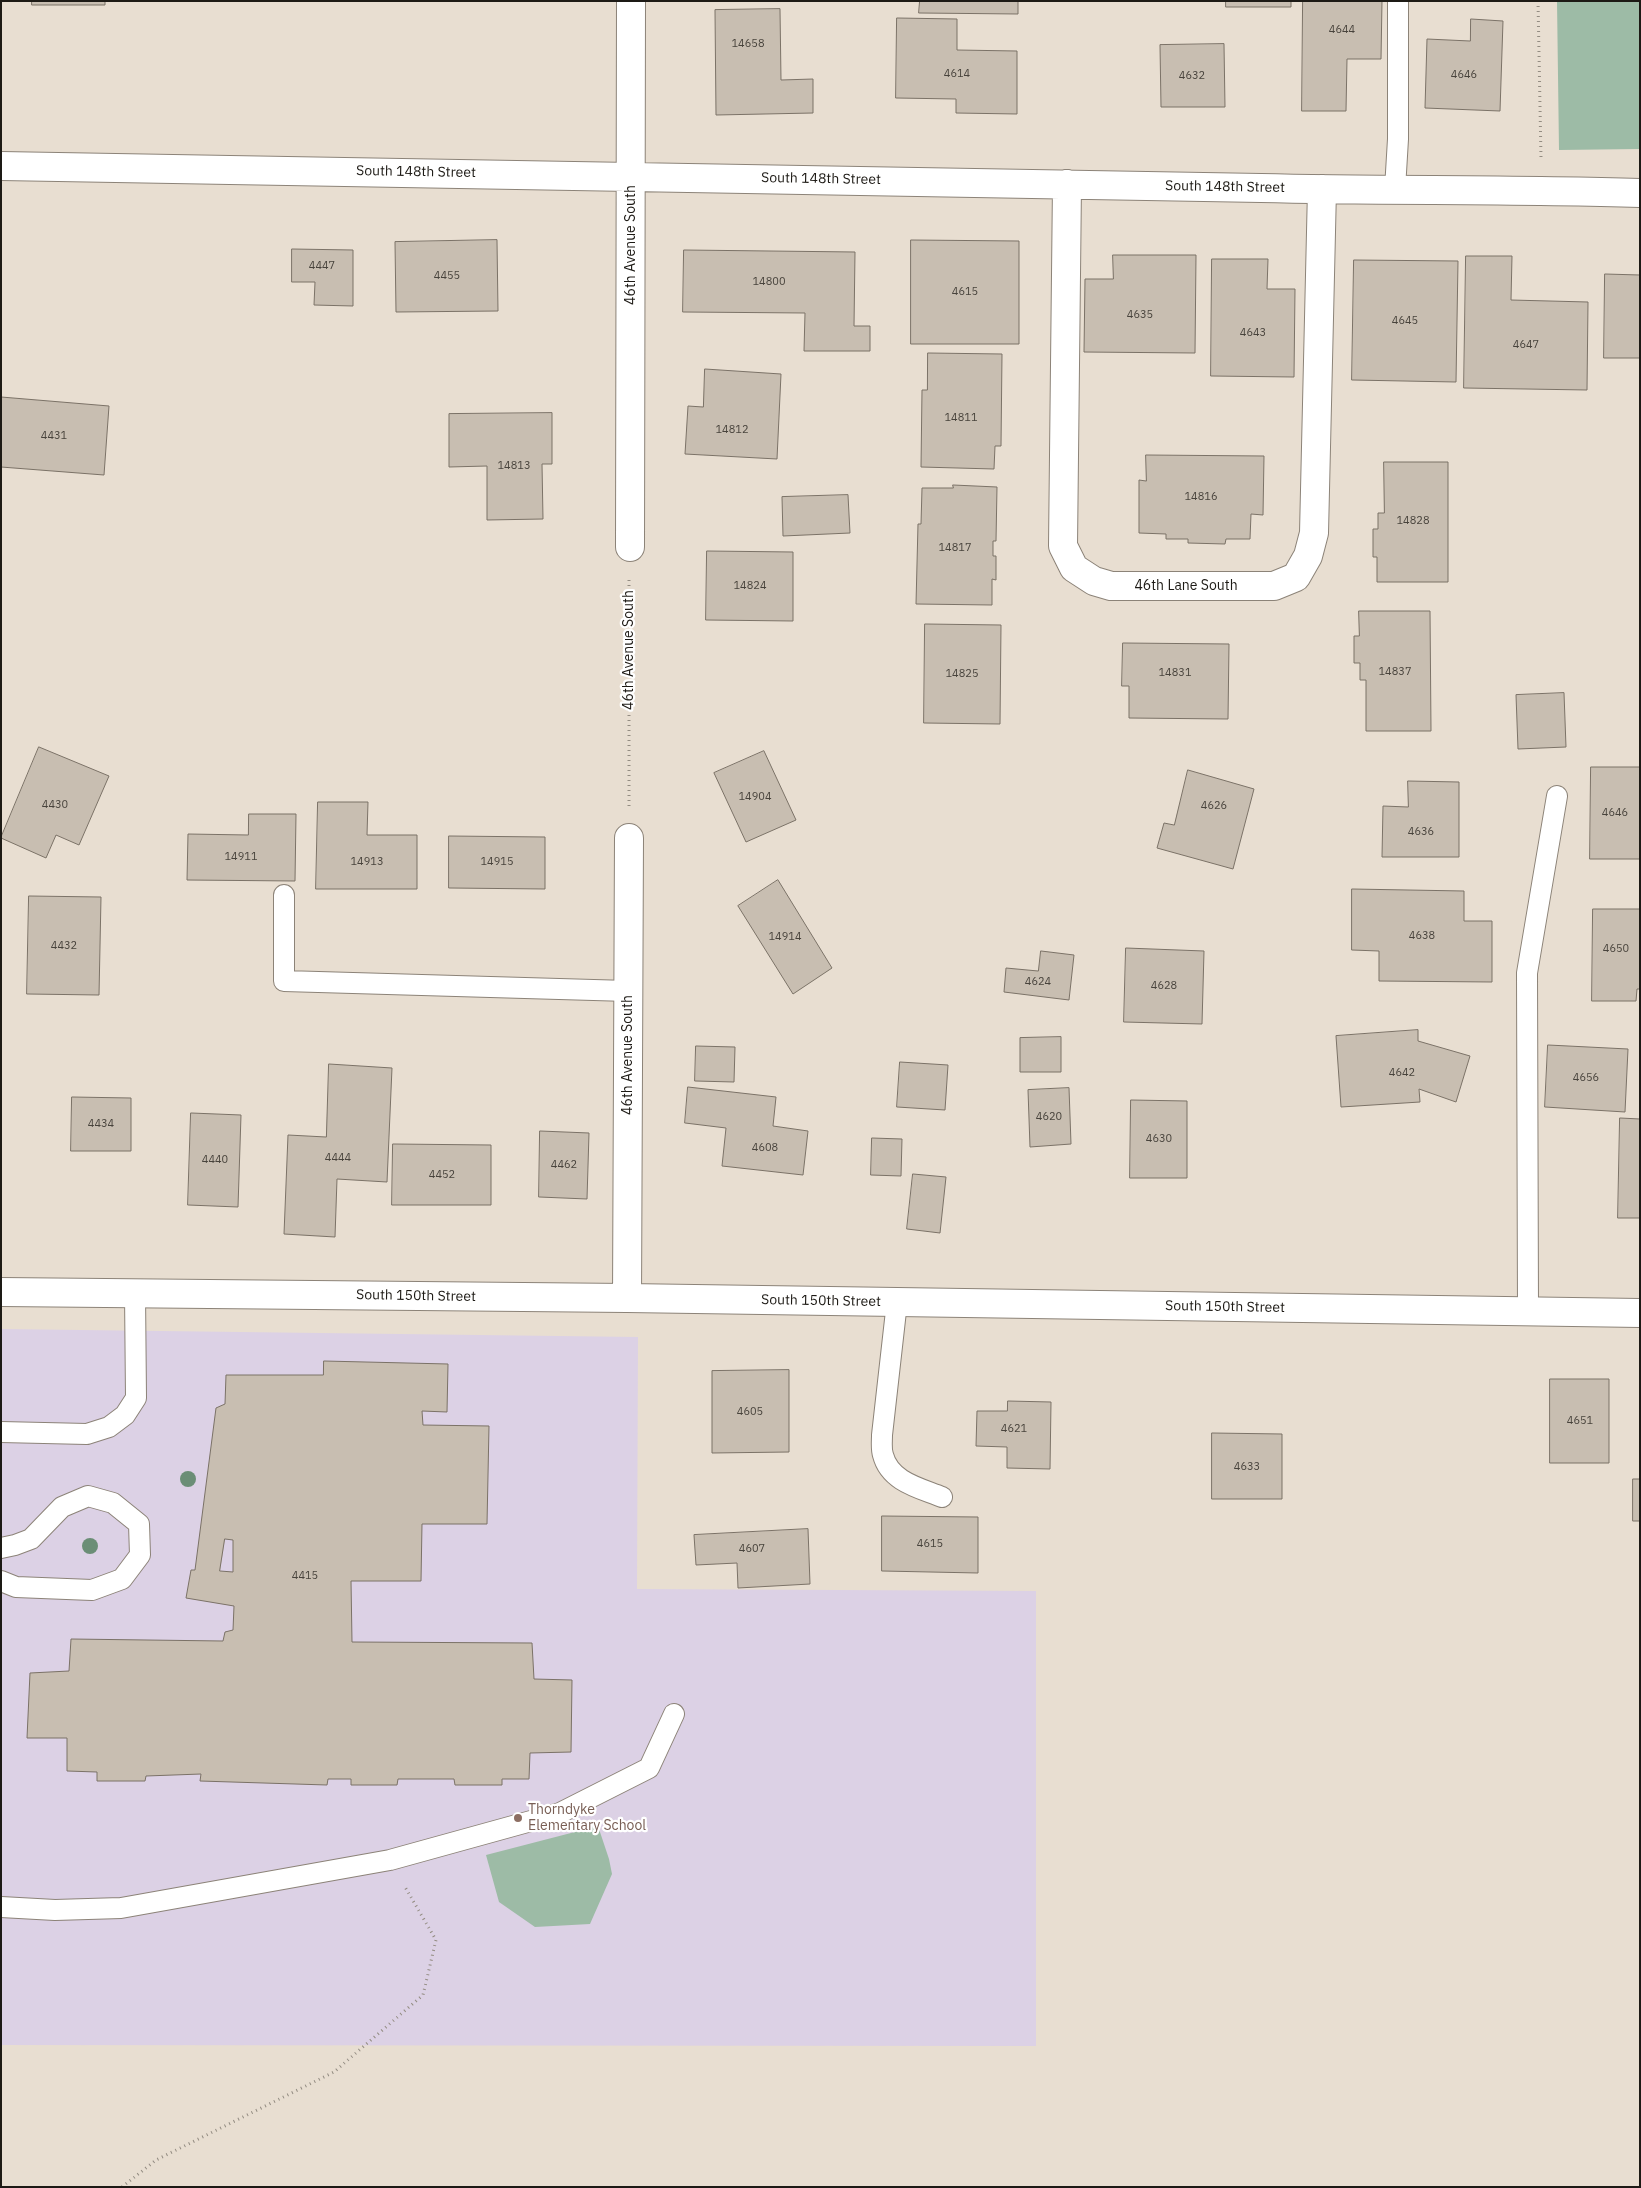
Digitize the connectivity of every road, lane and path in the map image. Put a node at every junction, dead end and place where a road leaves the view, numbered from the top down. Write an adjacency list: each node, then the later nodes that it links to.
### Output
1 (631, 1): 5 (street, 46th Avenue South)
2 (1398, 1): 8 (lane)
3 (1538, 1): 9 (path)
4 (1, 166): 5 (street, South 148th Street)
5 (631, 175): 6 (street, South 148th Street); 11 (street, 46th Avenue South)
6 (1068, 184): 7 (street, South 148th Street); 7 (street, 46th Lane South)
7 (1322, 189): 8 (street, South 148th Street)
8 (1395, 189): 9 (street, South 148th Street)
9 (1541, 190): 10 (street, South 148th Street)
10 (1640, 193)
11 (630, 547): 13 (path, 46th Avenue South)
12 (1557, 796): 20 (lane)
13 (629, 838): 15 (street, 46th Avenue South)
14 (284, 895): 15 (lane)
15 (628, 991): 18 (street, 46th Avenue South)
16 (1, 1292): 17 (street, South 150th Street)
17 (136, 1293): 18 (street, South 150th Street); 22 (lane)
18 (627, 1298): 19 (street, South 150th Street)
19 (898, 1302): 20 (street, South 150th Street); 23 (lane)
20 (1528, 1311): 21 (street, South 150th Street)
21 (1640, 1313)
22 (1, 1432)
23 (942, 1497)
24 (1, 1548): 25 (lane)
25 (1, 1581)
26 (674, 1714): 27 (lane)
27 (390, 1860): 28 (lane); 29 (path)
28 (1, 1907)
29 (122, 2187)

